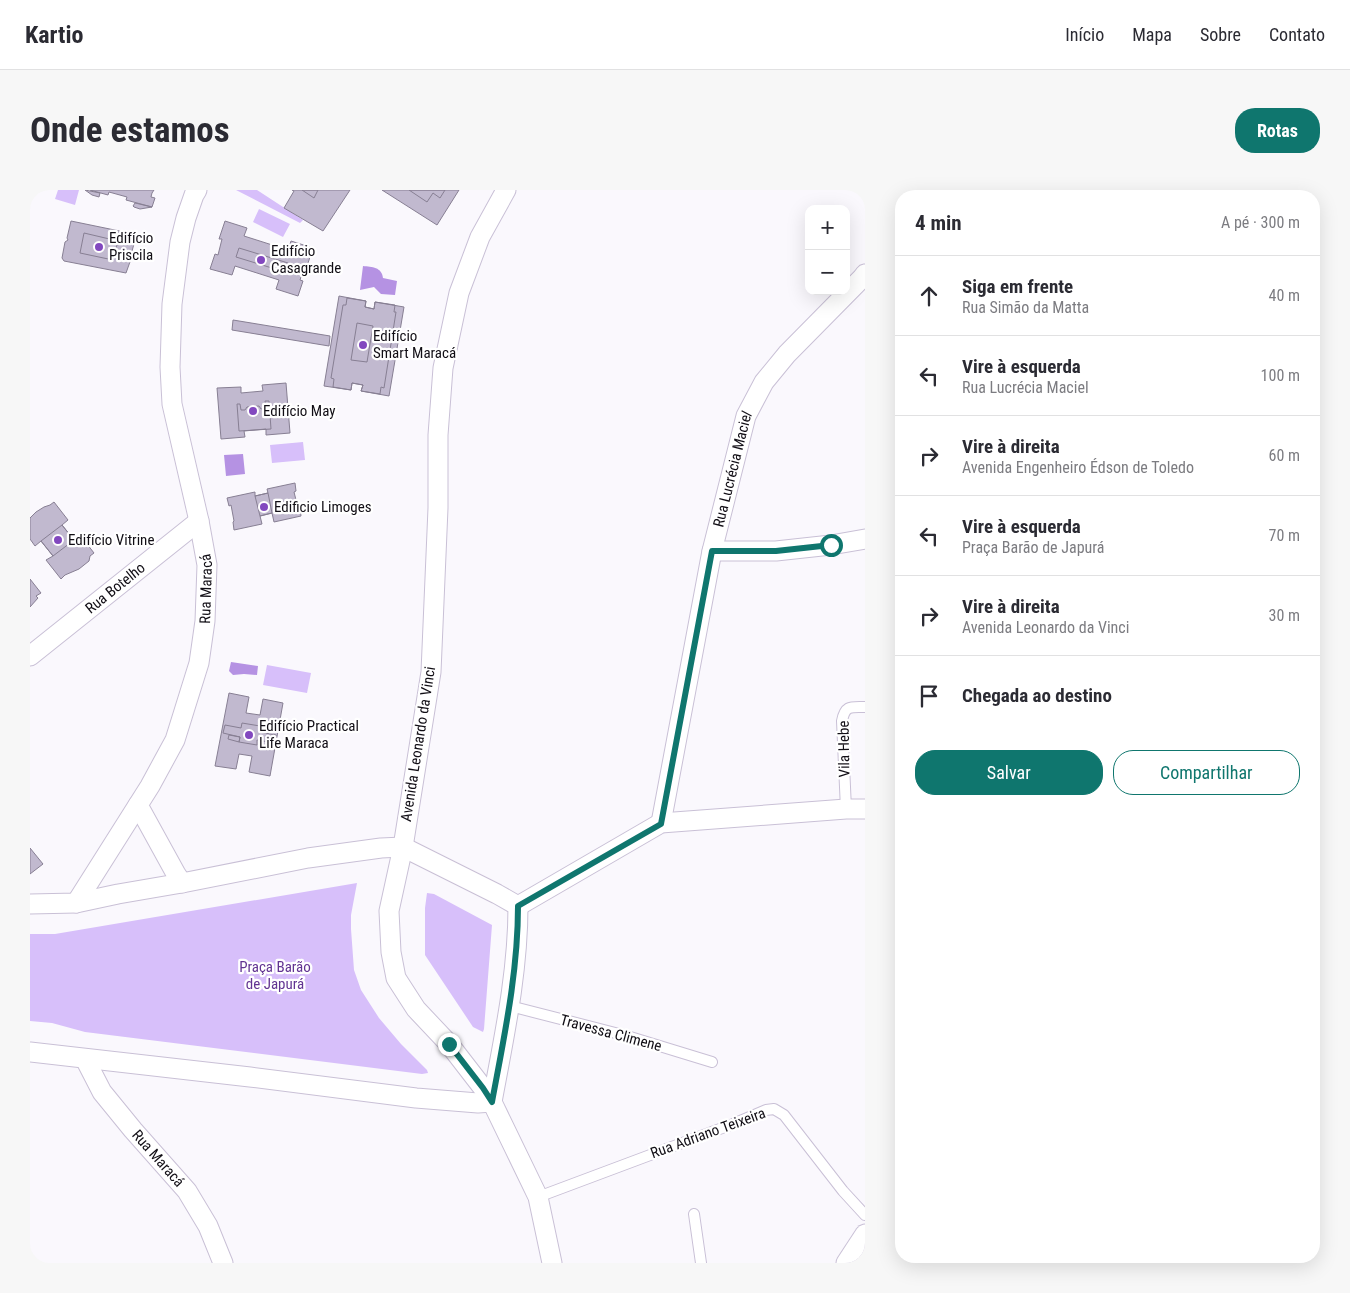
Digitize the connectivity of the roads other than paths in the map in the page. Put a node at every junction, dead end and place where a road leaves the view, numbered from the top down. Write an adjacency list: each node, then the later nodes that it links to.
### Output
1 (197, 190): 4 (street, Rua Maracá)
2 (506, 190): 13 (street, Avenida Leonardo da Vinci)
3 (865, 274): 6 (street, Rua Lucrécia Maciel)
4 (199, 521): 7 (street, Rua Botelho); 9 (street, Rua Maracá)
5 (865, 538): 6 (street)
6 (712, 551): 12 (street, Rua Lucrécia Maciel)
7 (30, 656)
8 (865, 707): 10 (lane, Vila Hebe)
9 (138, 805): 14 (street); 15 (street, Rua Maracá)
10 (846, 809): 11 (street); 12 (street)
11 (865, 809)
12 (661, 824): 17 (street)
13 (403, 847): 14 (street); 17 (street); 22 (street, Avenida Leonardo da Vinci)
14 (182, 883): 15 (street)
15 (76, 903): 16 (street)
16 (30, 904)
17 (518, 906): 18 (street)
18 (510, 1006): 21 (lane, Travessa Climene); 22 (street)
19 (30, 1052): 20 (street)
20 (85, 1059): 22 (street); 27 (street, Rua Maracá)
21 (712, 1062)
22 (492, 1102): 23 (street, Avenida Leonardo da Vinci)
23 (538, 1196): 25 (lane, Rua Adriano Teixeira); 28 (street, Avenida Leonardo da Vinci)
24 (694, 1214): 29 (lane)
25 (865, 1215)
26 (865, 1234): 30 (street)
27 (223, 1263)
28 (552, 1263)
29 (701, 1263)
30 (846, 1263)

